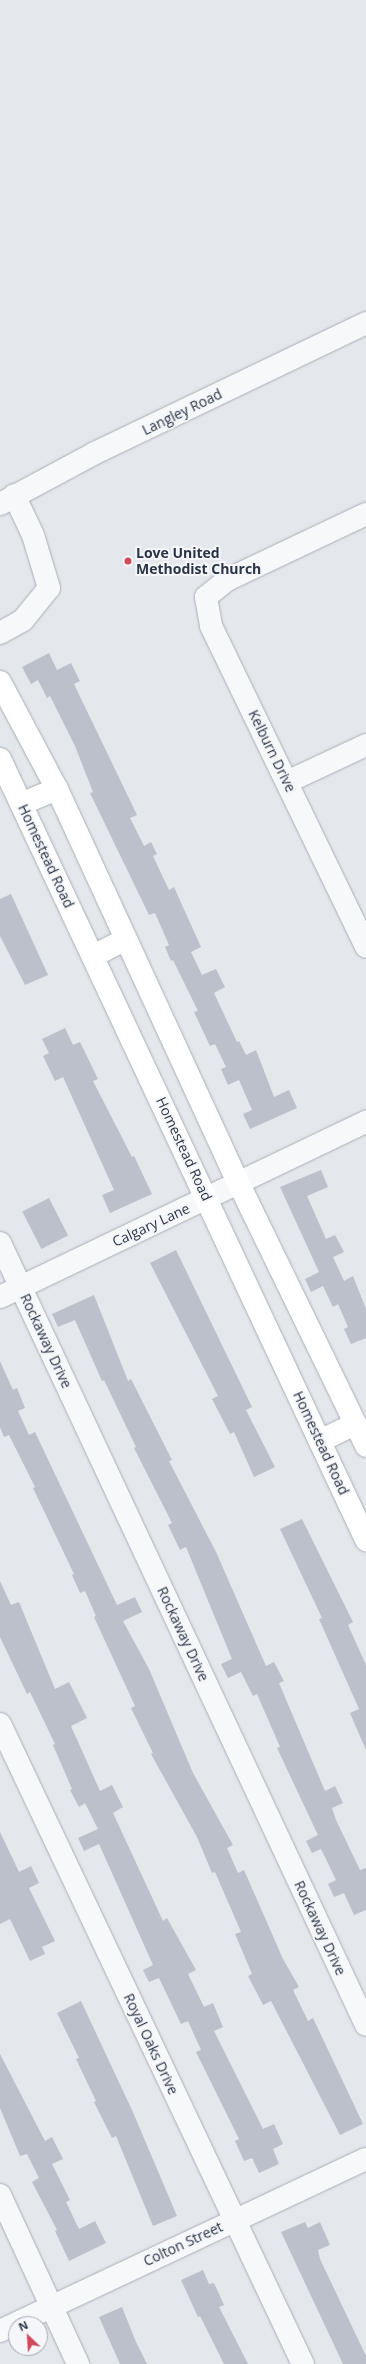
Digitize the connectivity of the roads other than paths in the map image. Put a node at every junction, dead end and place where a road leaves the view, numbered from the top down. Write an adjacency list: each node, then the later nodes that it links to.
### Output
1 (366, 323): 2 (street, Langley Road)
2 (7, 500): 4 (street)
3 (366, 514): 8 (street, Kelburn Drive)
4 (0, 633)
5 (0, 682): 9 (main road)
6 (366, 745): 8 (street)
7 (1, 763): 10 (main road, Homestead Road)
8 (287, 782): 12 (street, Kelburn Drive)
9 (56, 789): 10 (main road); 11 (main road)
10 (21, 804): 13 (main road, Homestead Road)
11 (126, 939): 13 (main road); 15 (main road)
12 (366, 947)
13 (93, 956): 16 (main road, Homestead Road)
14 (366, 1122): 15 (street, Calgary Lane)
15 (239, 1184): 16 (street, Calgary Lane); 20 (main road)
16 (207, 1199): 18 (street, Calgary Lane); 21 (main road, Homestead Road)
17 (0, 1243): 18 (street, Rockaway Drive)
18 (21, 1286): 19 (street, Calgary Lane); 25 (street, Rockaway Drive)
19 (0, 1297)
20 (355, 1424): 21 (main road); 22 (main road)
21 (320, 1441): 23 (main road, Homestead Road)
22 (366, 1446)
23 (366, 1540)
24 (0, 1724): 28 (street, Royal Oaks Drive)
25 (366, 2025)
26 (366, 2159): 28 (street, Colton Street)
27 (0, 2195): 29 (street)
28 (235, 2221): 29 (street, Colton Street); 32 (street, Royal Oaks Drive)
29 (51, 2305): 30 (street, Colton Street); 31 (street)
30 (0, 2330)
31 (78, 2364)
32 (303, 2364)

